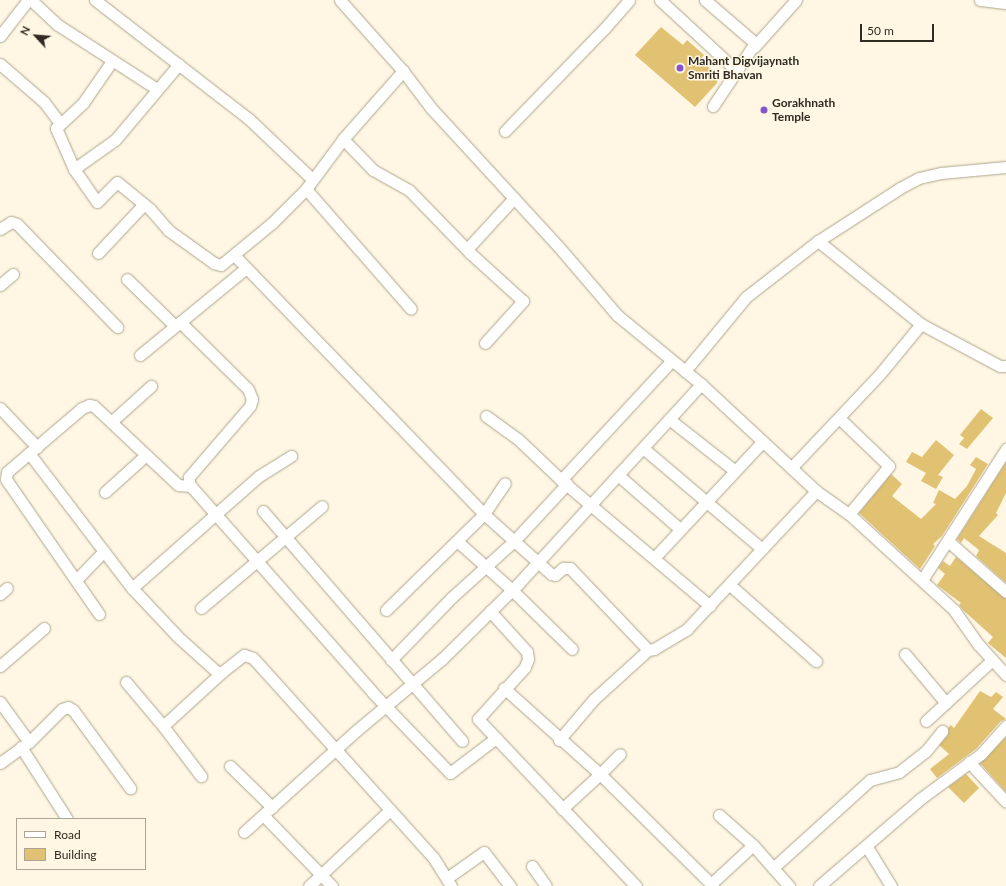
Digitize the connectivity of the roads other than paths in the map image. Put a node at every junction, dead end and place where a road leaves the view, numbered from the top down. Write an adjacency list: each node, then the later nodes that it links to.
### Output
1 (28, 0): 11 (street)
2 (31, 0): 13 (street)
3 (95, 0): 15 (street)
4 (340, 0): 16 (street)
5 (629, 0): 21 (street)
6 (660, 0): 17 (street)
7 (705, 0): 12 (street)
8 (796, 0): 12 (street)
9 (980, 0): 10 (street)
10 (1006, 3)
11 (0, 36)
12 (754, 47): 17 (street)
13 (112, 61): 18 (street); 20 (street)
14 (0, 64): 20 (street)
15 (179, 64): 18 (street); 25 (street)
16 (403, 71): 22 (street); 26 (street)
17 (737, 71): 19 (street)
18 (158, 89): 24 (street)
19 (713, 106)
20 (60, 123): 24 (street)
21 (505, 130)
22 (343, 139): 25 (street); 31 (street)
23 (1006, 167): 29 (street)
24 (74, 169): 27 (street)
25 (309, 184): 32 (street); 37 (street)
26 (514, 198): 31 (street); 43 (street)
27 (144, 204): 30 (street); 32 (street)
28 (0, 229): 40 (street)
29 (818, 241): 39 (street); 45 (street)
30 (98, 253)
31 (470, 253): 41 (street)
32 (234, 255): 33 (street)
33 (245, 269): 38 (street); 73 (street)
34 (13, 274): 36 (street)
35 (127, 279): 38 (street)
36 (0, 285)
37 (411, 309)
38 (178, 324): 42 (street); 65 (street)
39 (921, 324): 44 (street); 50 (street)
40 (117, 327)
41 (485, 343)
42 (140, 355)
43 (672, 360): 45 (street); 63 (street)
44 (1006, 366)
45 (685, 370): 46 (street)
46 (701, 384): 51 (street); 53 (street)
47 (151, 386): 52 (street)
48 (0, 408): 56 (street)
49 (486, 416): 63 (street)
50 (839, 418): 59 (street); 74 (street)
51 (669, 419): 54 (street); 60 (street)
52 (111, 422): 56 (street); 57 (street)
53 (762, 442): 59 (street); 60 (street)
54 (643, 448): 61 (street); 68 (street)
55 (1006, 449): 79 (street)
56 (33, 450): 62 (street); 81 (street)
57 (146, 455): 65 (street); 67 (street)
58 (291, 456): 72 (street)
59 (791, 468): 66 (street)
60 (735, 471): 68 (street)
61 (618, 475): 69 (street); 75 (street)
62 (3, 481): 86 (street)
63 (564, 482): 69 (street); 78 (street)
64 (505, 483): 73 (street)
65 (191, 486): 72 (street)
66 (816, 491): 74 (street); 80 (street)
67 (105, 492)
68 (706, 501): 75 (street); 80 (street)
69 (592, 504): 82 (street); 84 (street)
70 (322, 506): 76 (street)
71 (263, 510): 76 (street)
72 (216, 514): 83 (street); 89 (street)
73 (484, 514): 77 (street); 78 (street)
74 (849, 514): 87 (street)
75 (680, 529): 82 (street)
76 (287, 538): 83 (street); 101 (street)
77 (457, 541): 85 (street); 94 (street)
78 (514, 541): 84 (street); 85 (street)
79 (948, 541): 87 (street); 91 (street)
80 (762, 549): 88 (street)
81 (104, 552): 86 (street); 89 (street)
82 (654, 558): 92 (street)
83 (258, 562): 93 (street); 112 (street)
84 (538, 562): 90 (street); 99 (street)
85 (486, 566): 90 (street); 101 (street)
86 (76, 580): 96 (street)
87 (922, 580): 102 (street)
88 (730, 585): 92 (street); 103 (street)
89 (132, 588): 105 (street)
90 (512, 590): 95 (street); 98 (street)
91 (1006, 592)
92 (710, 606): 99 (street)
93 (201, 608)
94 (386, 610)
95 (490, 611): 108 (street); 109 (street)
96 (100, 614)
97 (44, 628): 104 (street)
98 (572, 649)
99 (648, 650): 118 (street)
100 (905, 654): 111 (street)
101 (391, 660): 108 (street)
102 (992, 660): 106 (street); 111 (street)
103 (816, 661)
104 (0, 666)
105 (222, 672): 114 (street); 121 (street)
106 (1006, 675)
107 (126, 682): 114 (street)
108 (413, 684): 112 (street); 119 (street)
109 (504, 688): 117 (street); 118 (street)
110 (0, 702): 120 (street)
111 (946, 703): 113 (street)
112 (386, 707): 117 (street); 121 (street)
113 (926, 721)
114 (163, 726): 127 (street)
115 (1006, 726): 123 (street)
116 (942, 731): 140 (street)
117 (496, 738): 131 (street)
118 (560, 740): 126 (street)
119 (462, 741)
120 (25, 744): 124 (street); 128 (street); 135 (street)
121 (335, 750): 130 (street); 132 (street)
122 (620, 754): 126 (street)
123 (969, 762): 129 (street); 138 (street)
124 (0, 763)
125 (230, 766): 130 (street)
126 (600, 774): 131 (street); 143 (street)
127 (201, 776)
128 (130, 788)
129 (1006, 802)
130 (272, 807): 133 (street)
131 (562, 809): 148 (street)
132 (390, 810): 141 (street); 142 (street)
133 (263, 815): 136 (street); 141 (street)
134 (719, 815): 137 (street)
135 (66, 818)
136 (244, 832)
137 (753, 845): 140 (street); 143 (street)
138 (867, 847): 150 (street); 151 (street)
139 (532, 866): 147 (street)
140 (773, 868): 149 (street)
141 (321, 875): 144 (street); 145 (street)
142 (449, 882): 146 (street)
143 (712, 885)
144 (309, 886)
145 (332, 886)
146 (510, 886)
147 (546, 886)
148 (636, 886)
149 (789, 886)
150 (819, 886)
151 (891, 886)

